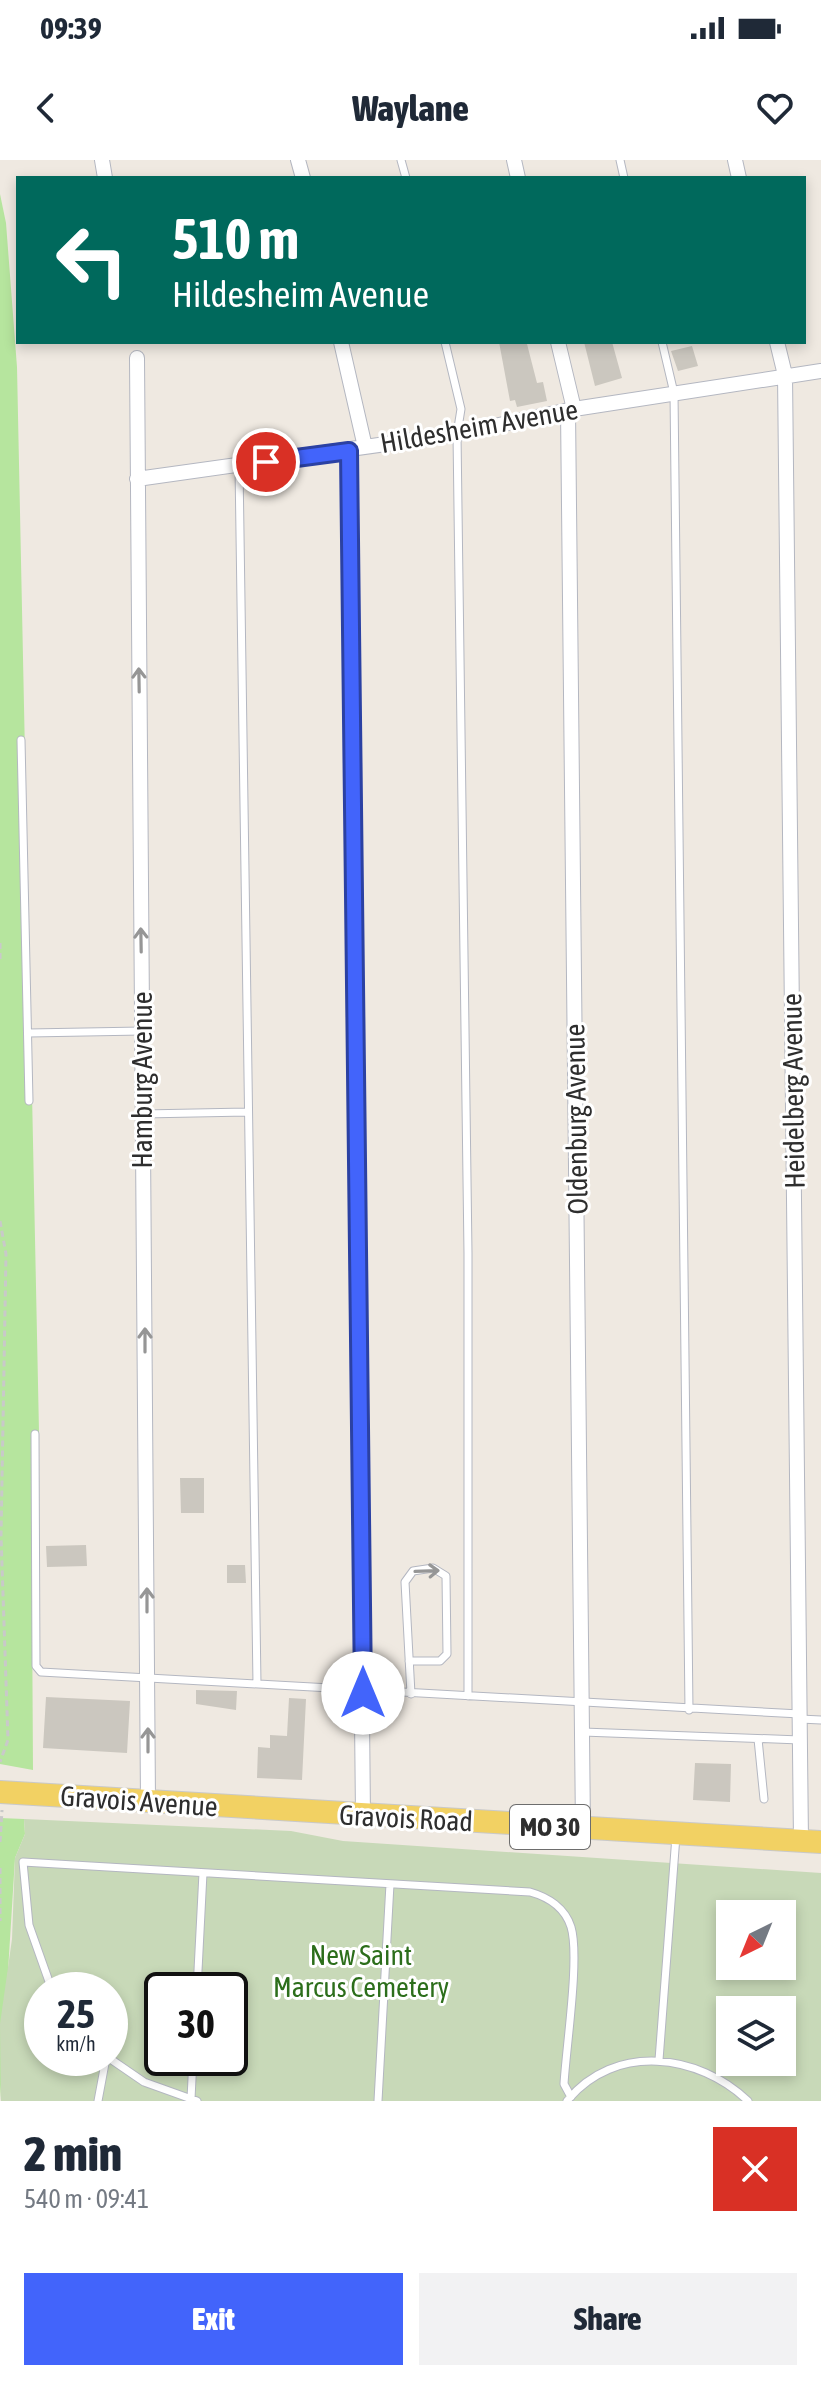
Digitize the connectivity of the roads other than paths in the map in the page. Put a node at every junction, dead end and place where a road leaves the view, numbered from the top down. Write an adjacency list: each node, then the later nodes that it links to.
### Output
1 (341, 344): 12 (street)
2 (445, 344): 11 (lane)
3 (558, 344): 10 (street, Oldenburg Avenue)
4 (662, 344): 9 (lane)
5 (777, 344): 8 (street, Heidelberg Avenue)
6 (137, 358): 15 (street, Hamburg Avenue)
7 (821, 371): 8 (street, Hildesheim Avenue)
8 (785, 375): 9 (street, Hildesheim Avenue); 31 (street, Heidelberg Avenue)
9 (674, 393): 10 (street, Hildesheim Avenue); 30 (lane)
10 (571, 410): 11 (street, Hildesheim Avenue); 29 (street, Oldenburg Avenue)
11 (457, 434): 12 (street, Hildesheim Avenue); 28 (lane)
12 (365, 447): 13 (street, Hildesheim Avenue)
13 (349, 451): 14 (street, Hildesheim Avenue); 26 (street)
14 (239, 466): 15 (street, Hildesheim Avenue); 20 (lane)
15 (137, 479): 17 (street, Hamburg Avenue, one-way to 15)
16 (21, 740): 18 (lane)
17 (142, 1031): 18 (lane); 21 (street, Hamburg Avenue)
18 (29, 1033): 19 (lane)
19 (29, 1101)
20 (247, 1112): 21 (lane); 25 (lane)
21 (143, 1114): 24 (street, Hamburg Avenue, one-way to 21)
22 (35, 1434): 24 (lane)
23 (409, 1661): 23 (lane, one-way to 23); 27 (lane)
24 (147, 1678): 25 (lane); 38 (street, Hamburg Avenue, one-way to 24)
25 (257, 1684): 26 (lane)
26 (363, 1693): 27 (lane); 40 (street)
27 (411, 1694): 28 (lane)
28 (468, 1696): 29 (lane)
29 (583, 1702): 30 (lane); 33 (street, Oldenburg Avenue)
30 (689, 1710): 31 (lane)
31 (800, 1717): 32 (lane); 35 (street, Heidelberg Avenue)
32 (821, 1720)
33 (583, 1732): 34 (lane); 41 (street, Oldenburg Avenue)
34 (758, 1739): 35 (lane); 37 (lane)
35 (800, 1740): 43 (street, Heidelberg Avenue)
36 (0, 1792): 38 (main road, Gravois Avenue / MO 30)
37 (764, 1799)
38 (148, 1802): 39 (main road, Gravois Avenue / MO 30)
39 (279, 1810): 40 (main road, Gravois Road / MO 30)
40 (363, 1816): 41 (main road, Gravois Road / MO 30)
41 (583, 1829): 42 (main road, Gravois Road / MO 30)
42 (676, 1834): 43 (main road, Gravois Road / MO 30); 48 (lane)
43 (811, 1841)
44 (203, 1873): 45 (lane); 46 (lane); 47 (lane)
45 (390, 1884): 52 (lane); 55 (lane)
46 (46, 1972)
47 (198, 1972)
48 (659, 2060): 52 (lane); 56 (lane)
49 (128, 2071): 53 (lane)
50 (104, 2076): 54 (lane)
51 (193, 2076): 53 (lane)
52 (569, 2099)
53 (194, 2100)
54 (98, 2101)
55 (378, 2101)
56 (748, 2101)

